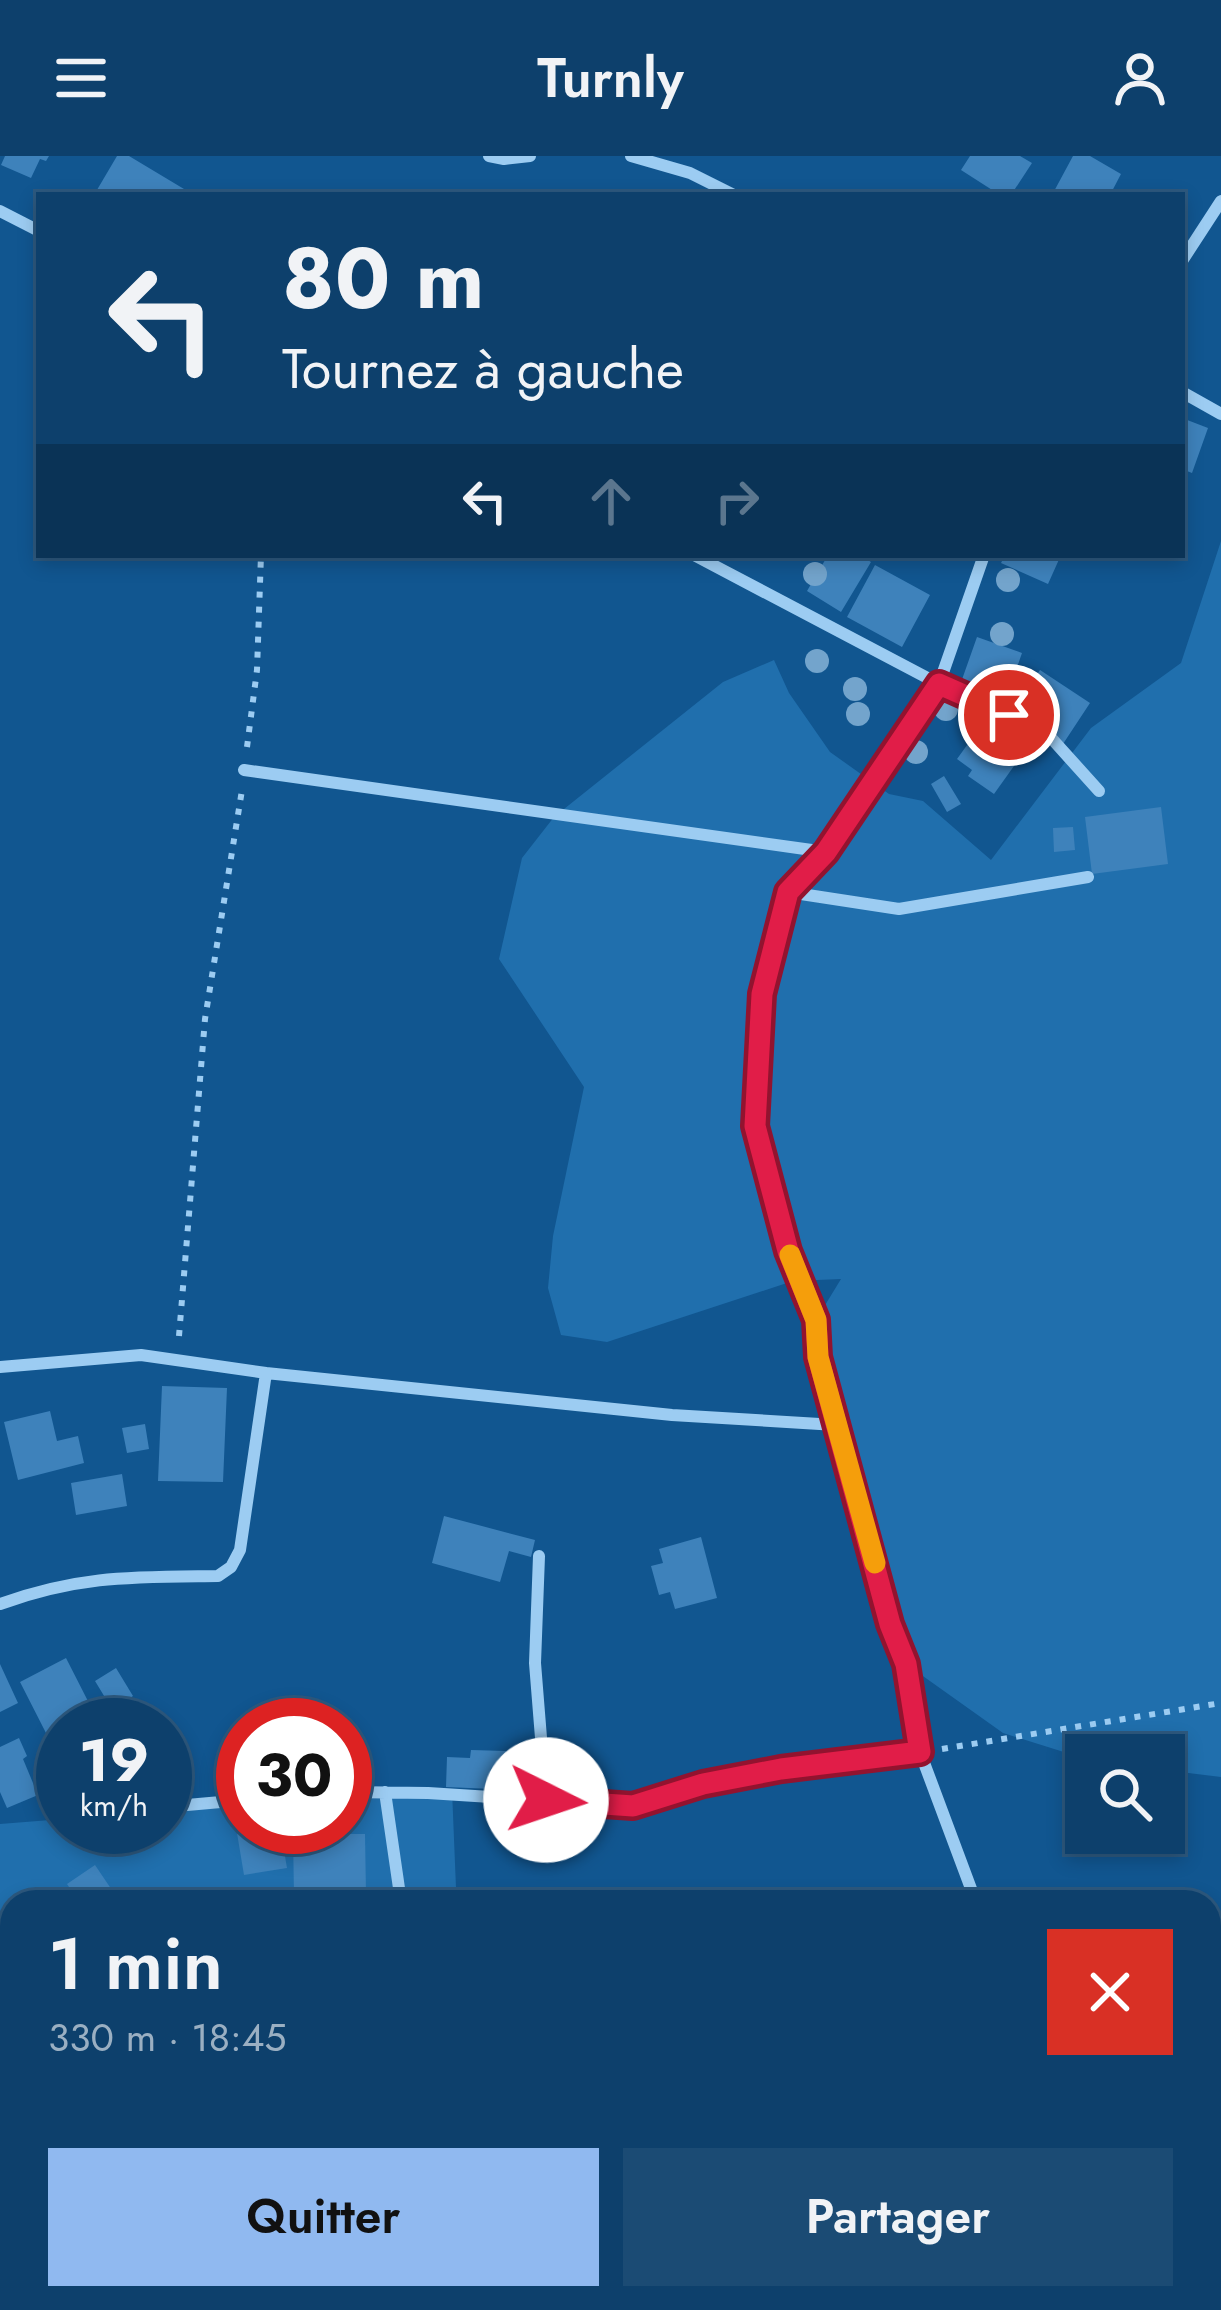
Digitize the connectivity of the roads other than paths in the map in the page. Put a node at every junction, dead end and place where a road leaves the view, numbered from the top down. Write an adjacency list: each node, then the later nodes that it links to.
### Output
1 (489, 156): 2 (street)
2 (530, 156)
3 (631, 156): 4 (street)
4 (728, 192)
5 (1221, 201): 8 (street)
6 (0, 212): 7 (street)
7 (36, 230)
8 (1185, 256)
9 (1185, 394): 10 (street)
10 (1221, 414)
11 (700, 558): 13 (street)
12 (983, 558): 13 (street)
13 (939, 684): 15 (street); 16 (street)
14 (244, 770): 16 (street)
15 (1100, 791)
16 (826, 852): 18 (street)
17 (1088, 877): 18 (street)
18 (788, 892): 21 (street)
19 (0, 1367): 20 (street)
20 (266, 1373): 21 (street); 23 (street)
21 (836, 1425): 24 (street)
22 (539, 1556): 27 (street)
23 (0, 1604)
24 (920, 1752): 27 (street); 29 (street)
25 (372, 1792): 26 (street)
26 (385, 1792): 27 (street); 28 (street)
27 (546, 1800)
28 (398, 1890)
29 (972, 1890)

